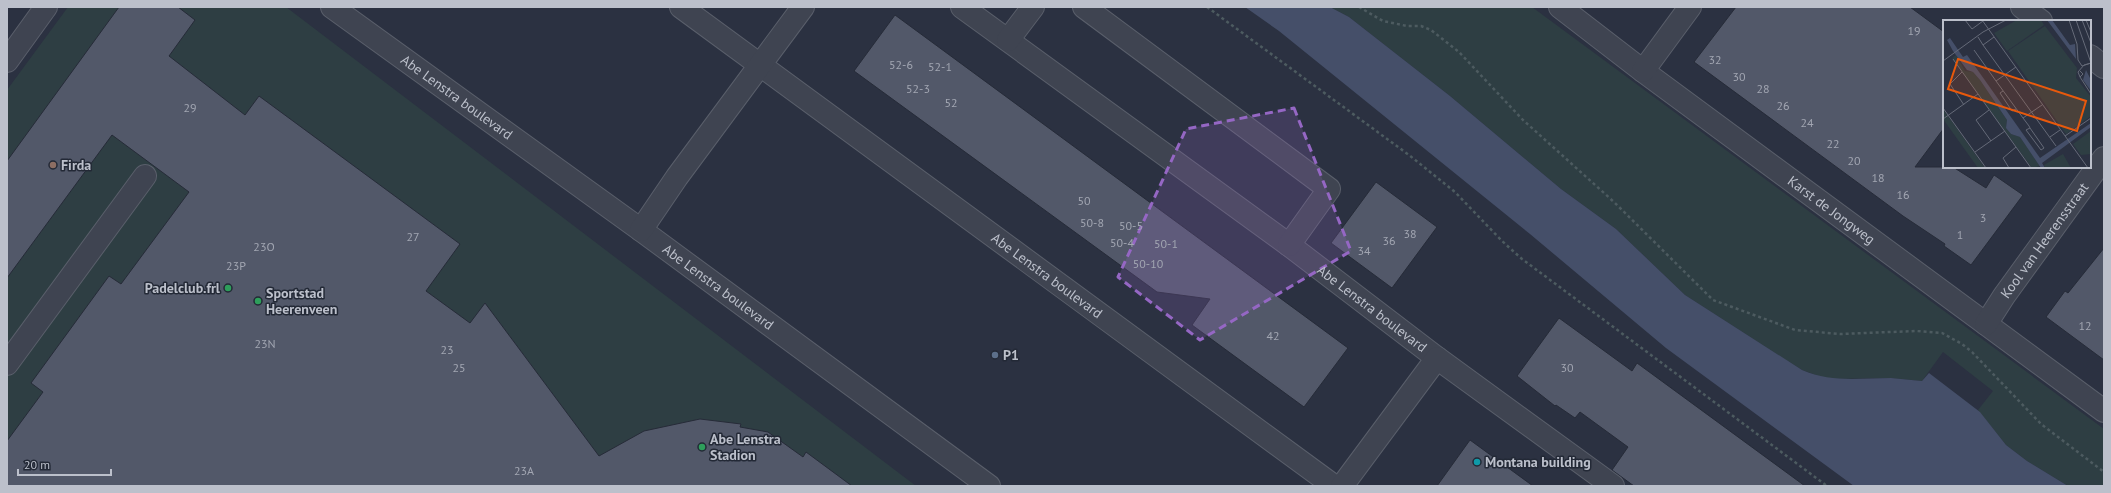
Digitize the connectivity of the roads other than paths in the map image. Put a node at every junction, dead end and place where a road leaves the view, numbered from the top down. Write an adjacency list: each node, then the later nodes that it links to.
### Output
1 (46, 7): 14 (street)
2 (332, 7): 20 (street, Abe Lenstra boulevard)
3 (681, 7): 15 (street, Abe Lenstra boulevard)
4 (803, 7): 15 (street)
5 (962, 7): 12 (street, Abe Lenstra boulevard)
6 (1033, 7): 12 (street)
7 (1084, 7): 21 (street)
8 (1560, 7): 17 (street, Karst de Jongweg)
9 (1690, 7): 17 (street)
10 (2022, 7): 11 (street)
11 (2040, 20)
12 (1008, 40): 21 (street, Abe Lenstra boulevard)
13 (2091, 57): 16 (street)
14 (7, 61)
15 (761, 66): 20 (street); 27 (street, Abe Lenstra boulevard)
16 (2104, 67)
17 (1643, 71): 22 (street, Karst de Jongweg)
18 (2104, 158): 22 (street, Kool van Heerensstraat)
19 (145, 176): 24 (street)
20 (641, 230): 26 (street, Abe Lenstra boulevard)
21 (1288, 245): 23 (street, Abe Lenstra boulevard)
22 (1986, 324): 25 (street, Karst de Jongweg)
23 (1437, 358): 28 (street, Abe Lenstra boulevard); 29 (street, Abe Lenstra boulevard)
24 (7, 364)
25 (2104, 412)
26 (989, 486)
27 (1334, 486)
28 (1342, 486)
29 (1613, 486)

